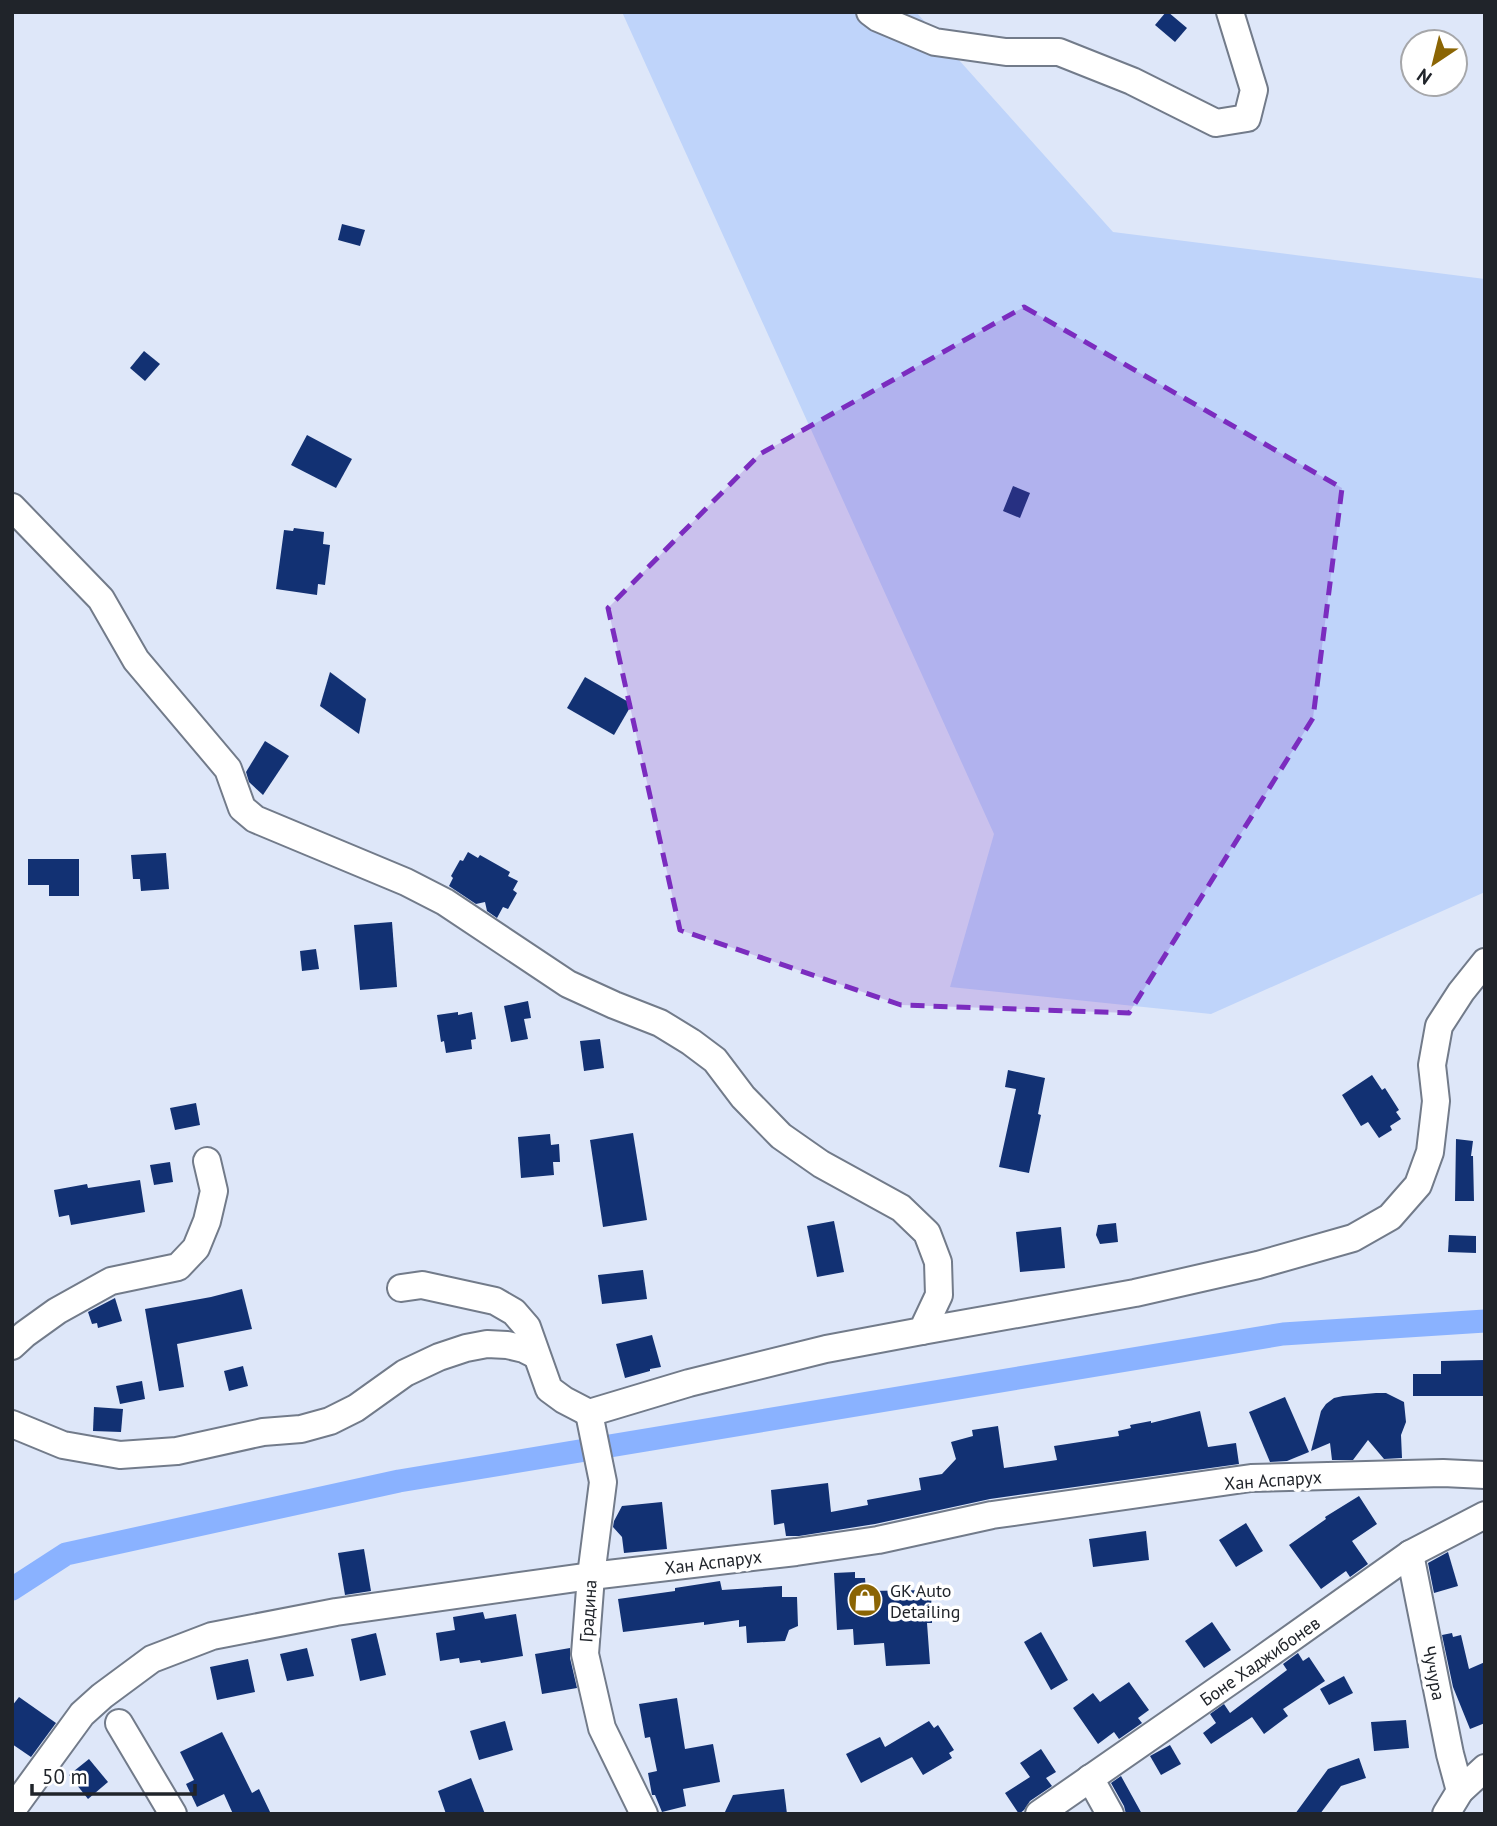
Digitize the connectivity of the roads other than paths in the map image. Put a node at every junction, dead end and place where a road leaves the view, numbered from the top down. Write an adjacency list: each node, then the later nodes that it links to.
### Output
1 (870, 12): 2 (street)
2 (1230, 12)
3 (12, 507): 7 (street)
4 (1485, 962): 7 (street)
5 (207, 1161): 8 (street)
6 (401, 1288): 9 (street)
7 (922, 1331): 10 (street)
8 (12, 1346)
9 (536, 1355): 10 (street); 11 (street)
10 (589, 1413): 15 (street, Градина)
11 (12, 1424)
12 (1485, 1475): 15 (street, Хан Аспарух)
13 (1485, 1515): 14 (street, Боне Хаджибонев)
14 (1410, 1554): 18 (street, Боне Хаджибонев); 19 (street, Чучура)
15 (591, 1576): 20 (street, Хан Аспарух); 22 (street, Градина)
16 (119, 1723): 21 (street)
17 (1485, 1768): 19 (street)
18 (1090, 1778): 23 (street, Боне Хаджибонев); 24 (street)
19 (1461, 1791): 25 (street)
20 (12, 1810)
21 (173, 1814)
22 (644, 1814)
23 (1039, 1814)
24 (1110, 1814)
25 (1446, 1814)

